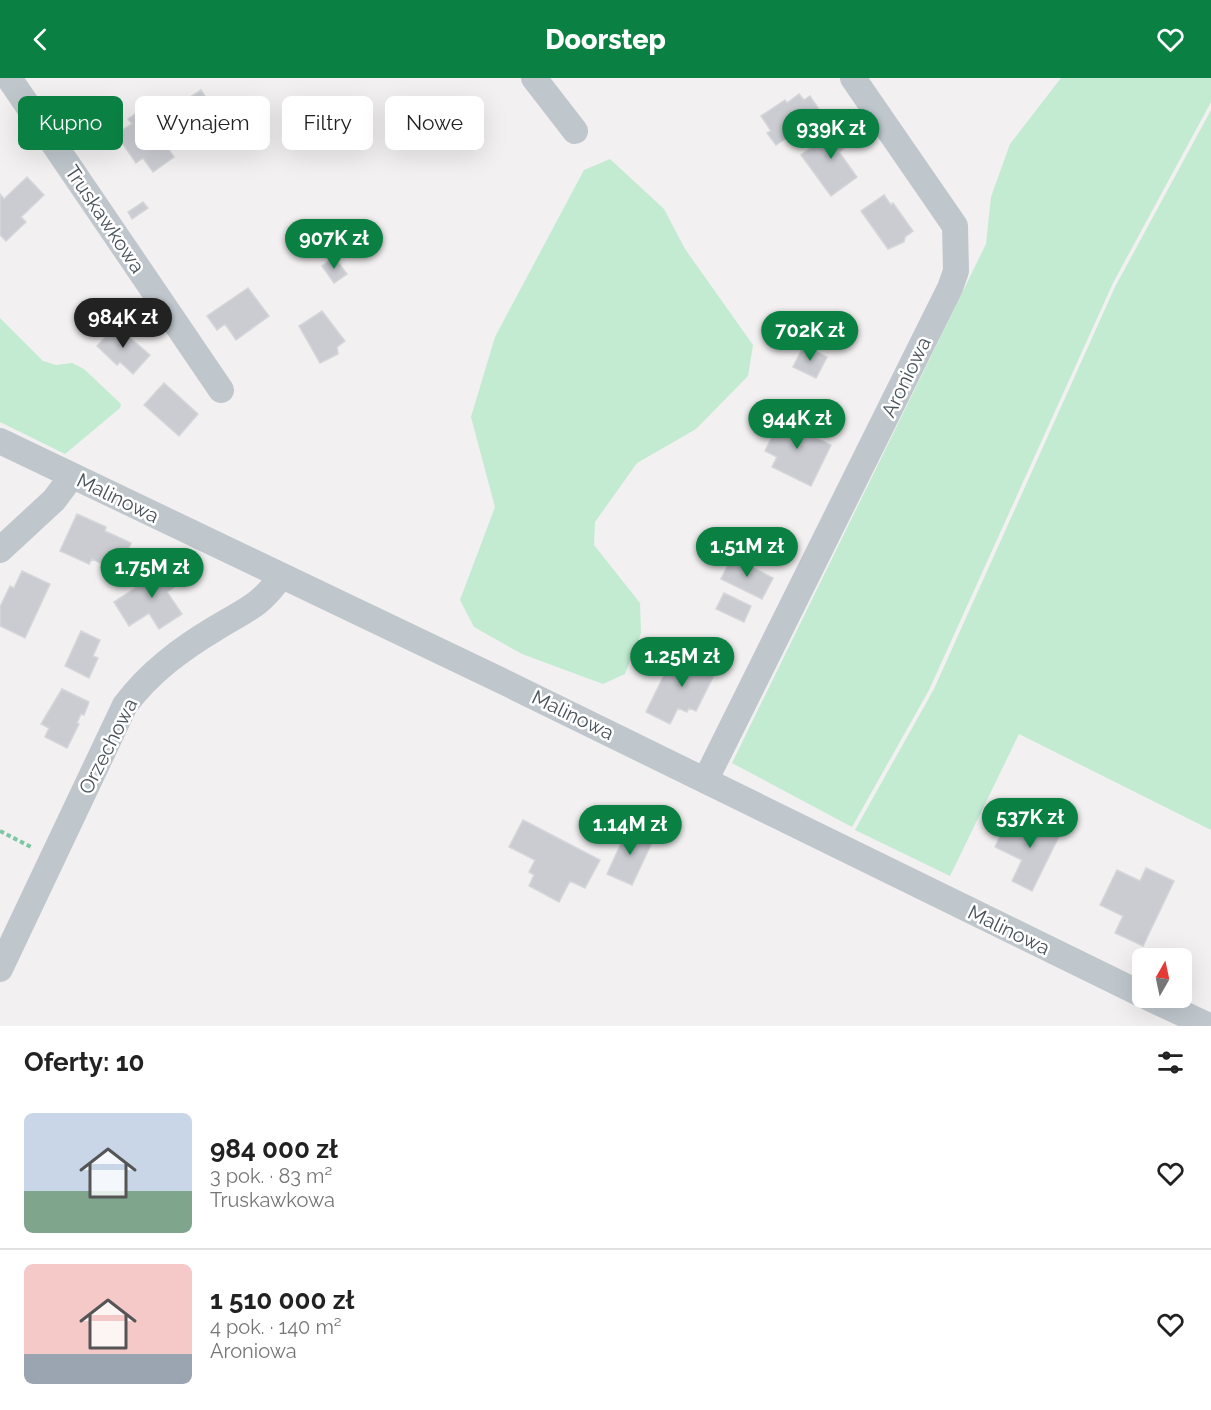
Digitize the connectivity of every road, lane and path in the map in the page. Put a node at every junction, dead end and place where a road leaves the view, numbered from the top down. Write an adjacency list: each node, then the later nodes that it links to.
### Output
1 (9, 78): 5 (street, Truskawkowa)
2 (534, 78): 4 (street)
3 (853, 78): 10 (street, Aroniowa)
4 (575, 131)
5 (221, 390)
6 (0, 441): 7 (street, Malinowa)
7 (72, 476): 8 (street); 9 (street, Malinowa)
8 (0, 550)
9 (280, 577): 10 (street, Malinowa); 12 (street, Orzechowa)
10 (705, 779): 14 (street, Malinowa)
11 (0, 831): 12 (path)
12 (52, 858): 13 (street, Orzechowa)
13 (0, 969)
14 (1132, 990)
15 (1170, 1008): 16 (street)
16 (1209, 1026)

